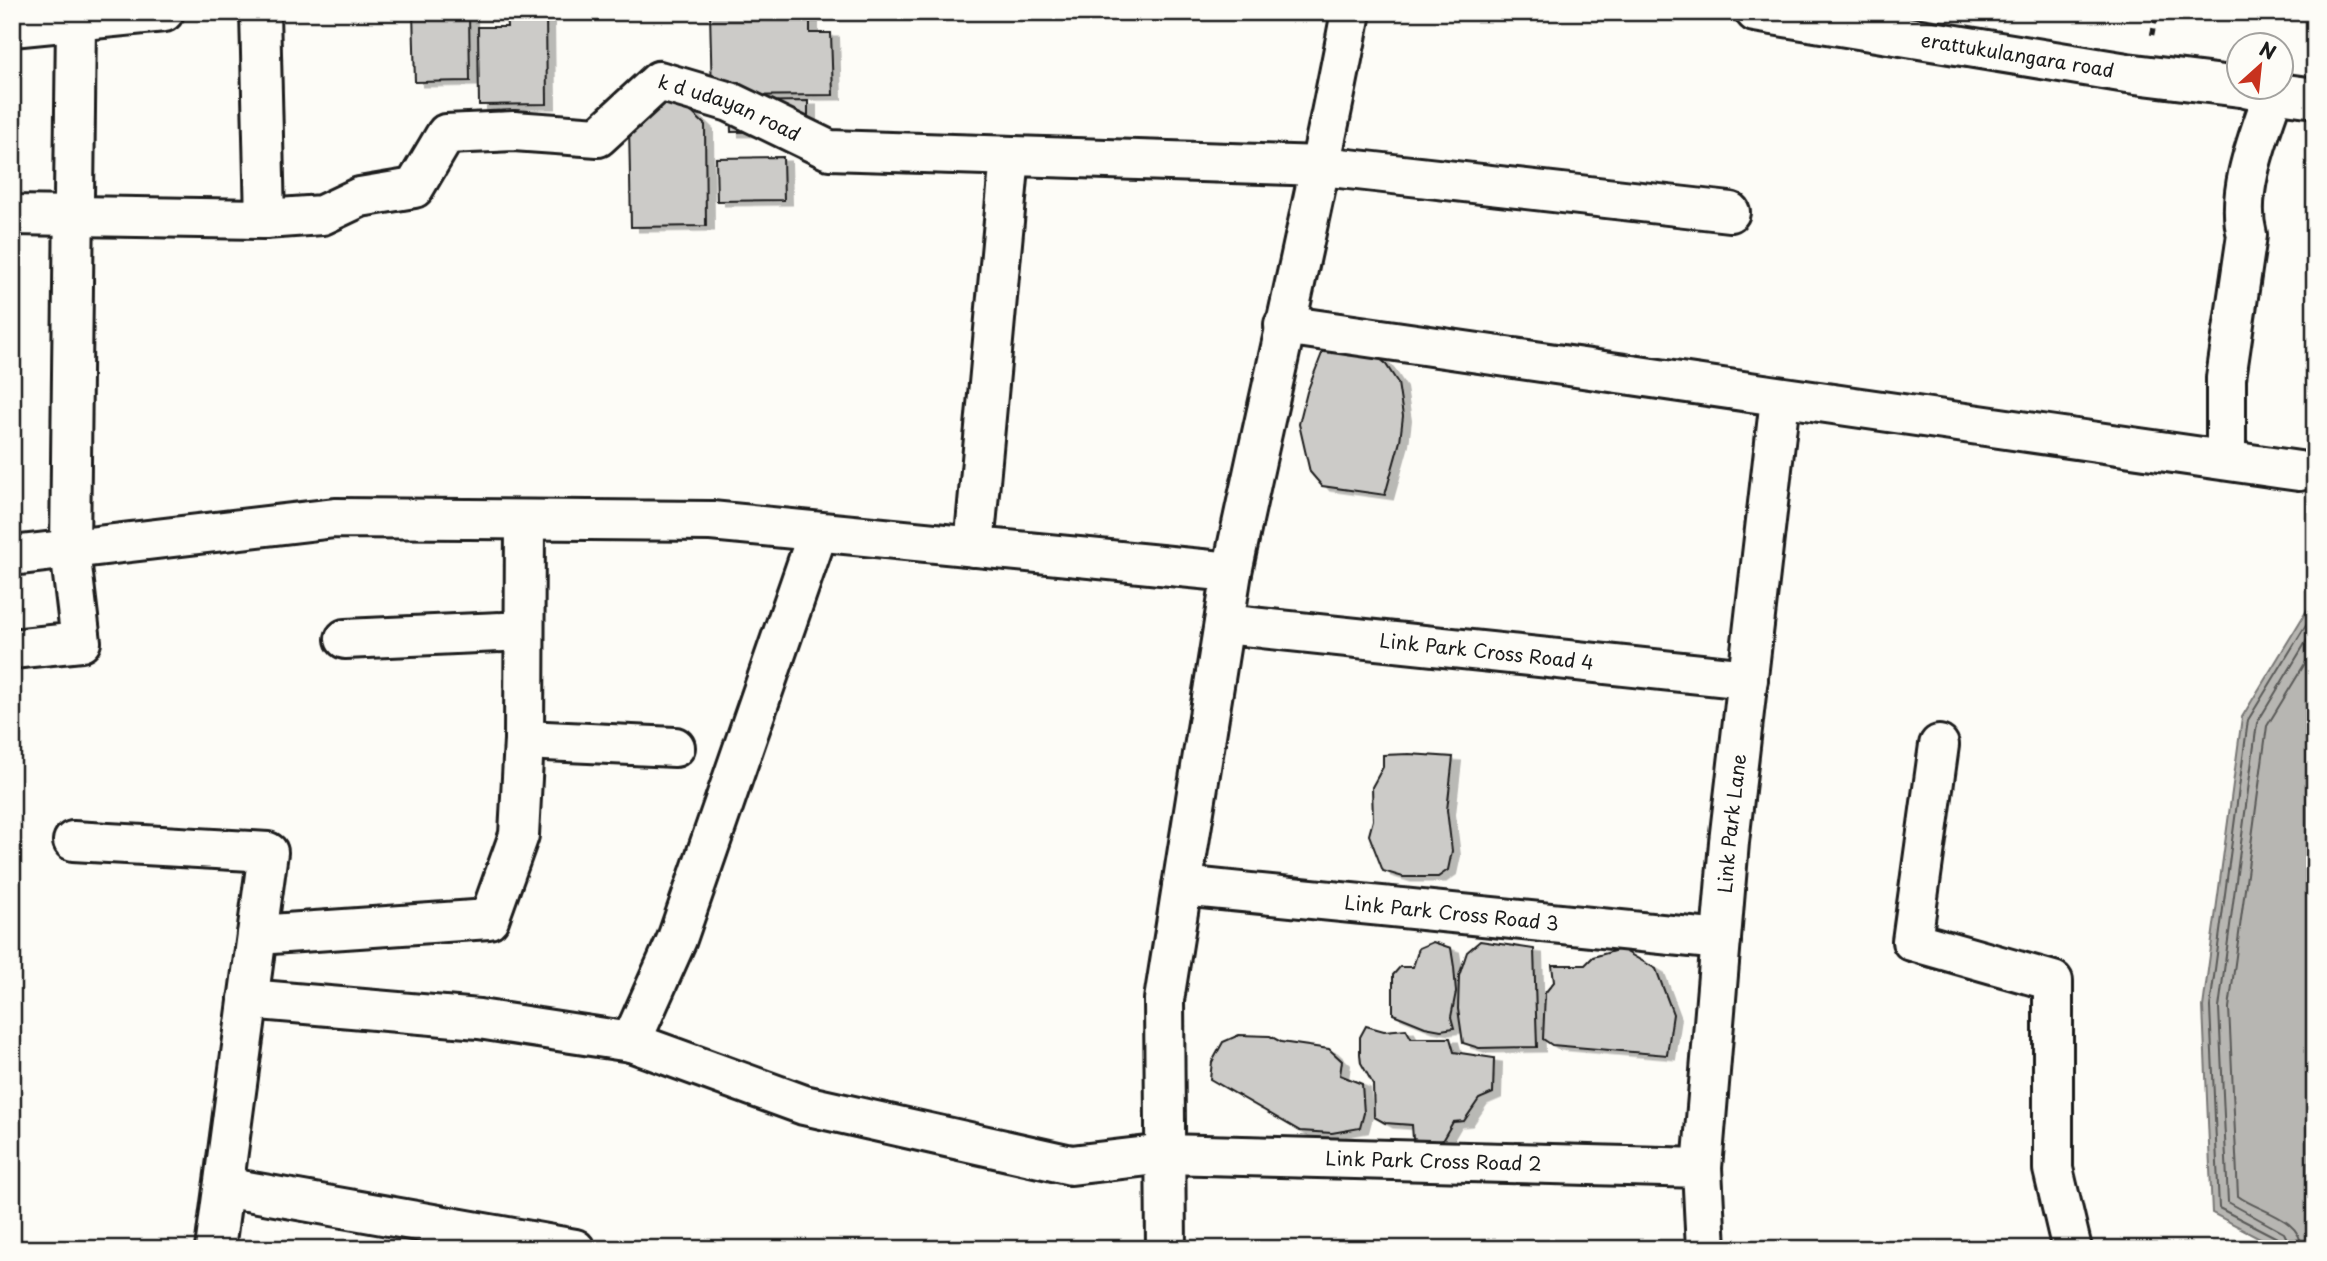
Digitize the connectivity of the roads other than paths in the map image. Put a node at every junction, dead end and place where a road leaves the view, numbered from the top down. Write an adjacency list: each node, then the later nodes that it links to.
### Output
1 (164, 12): 5 (street)
2 (260, 12): 16 (street)
3 (1351, 12): 12 (street)
4 (1755, 12): 7 (street, erattukulangara road)
5 (76, 21): 6 (street); 15 (street)
6 (12, 27)
7 (2226, 86)
8 (2296, 95): 9 (street, erattukulangara road)
9 (2315, 98)
10 (2251, 102): 19 (street)
11 (1010, 156): 12 (street); 16 (street, k d udayan road); 23 (street)
12 (1322, 166): 13 (street); 17 (street)
13 (1730, 212)
14 (12, 215): 15 (street)
15 (73, 217): 16 (street); 24 (street)
16 (265, 219)
17 (1284, 325): 18 (street); 26 (street)
18 (1780, 399): 19 (street); 31 (street, Link Park Lane)
19 (2226, 460): 20 (street)
20 (2299, 471)
21 (525, 520): 22 (street); 24 (street); 28 (street)
22 (818, 532): 23 (street); 40 (street)
23 (974, 547): 26 (street)
24 (70, 550): 25 (street); 30 (street)
25 (12, 556)
26 (1232, 572): 27 (street)
27 (1224, 624): 31 (street, Link Park Cross Road 4); 36 (street)
28 (524, 631): 29 (street); 32 (street)
29 (345, 639)
30 (12, 649)
31 (1748, 679): 38 (street, Link Park Lane)
32 (524, 740): 34 (street); 37 (street)
33 (1939, 745): 48 (street)
34 (675, 747)
35 (73, 841): 37 (street)
36 (1182, 886): 38 (street, Link Park Cross Road 3); 41 (street)
37 (257, 935): 39 (street)
38 (1721, 940): 42 (street, Link Park Lane)
39 (248, 999): 40 (street, Link Park Cross Road 2); 43 (street)
40 (631, 1042): 41 (street, Link Park Cross Road 2)
41 (1165, 1154): 42 (street, Link Park Cross Road 2); 46 (street)
42 (1702, 1168): 47 (street, Link Park Lane)
43 (224, 1187): 44 (street); 45 (street)
44 (215, 1249)
45 (575, 1249)
46 (1166, 1249)
47 (1706, 1249)
48 (2073, 1249)

